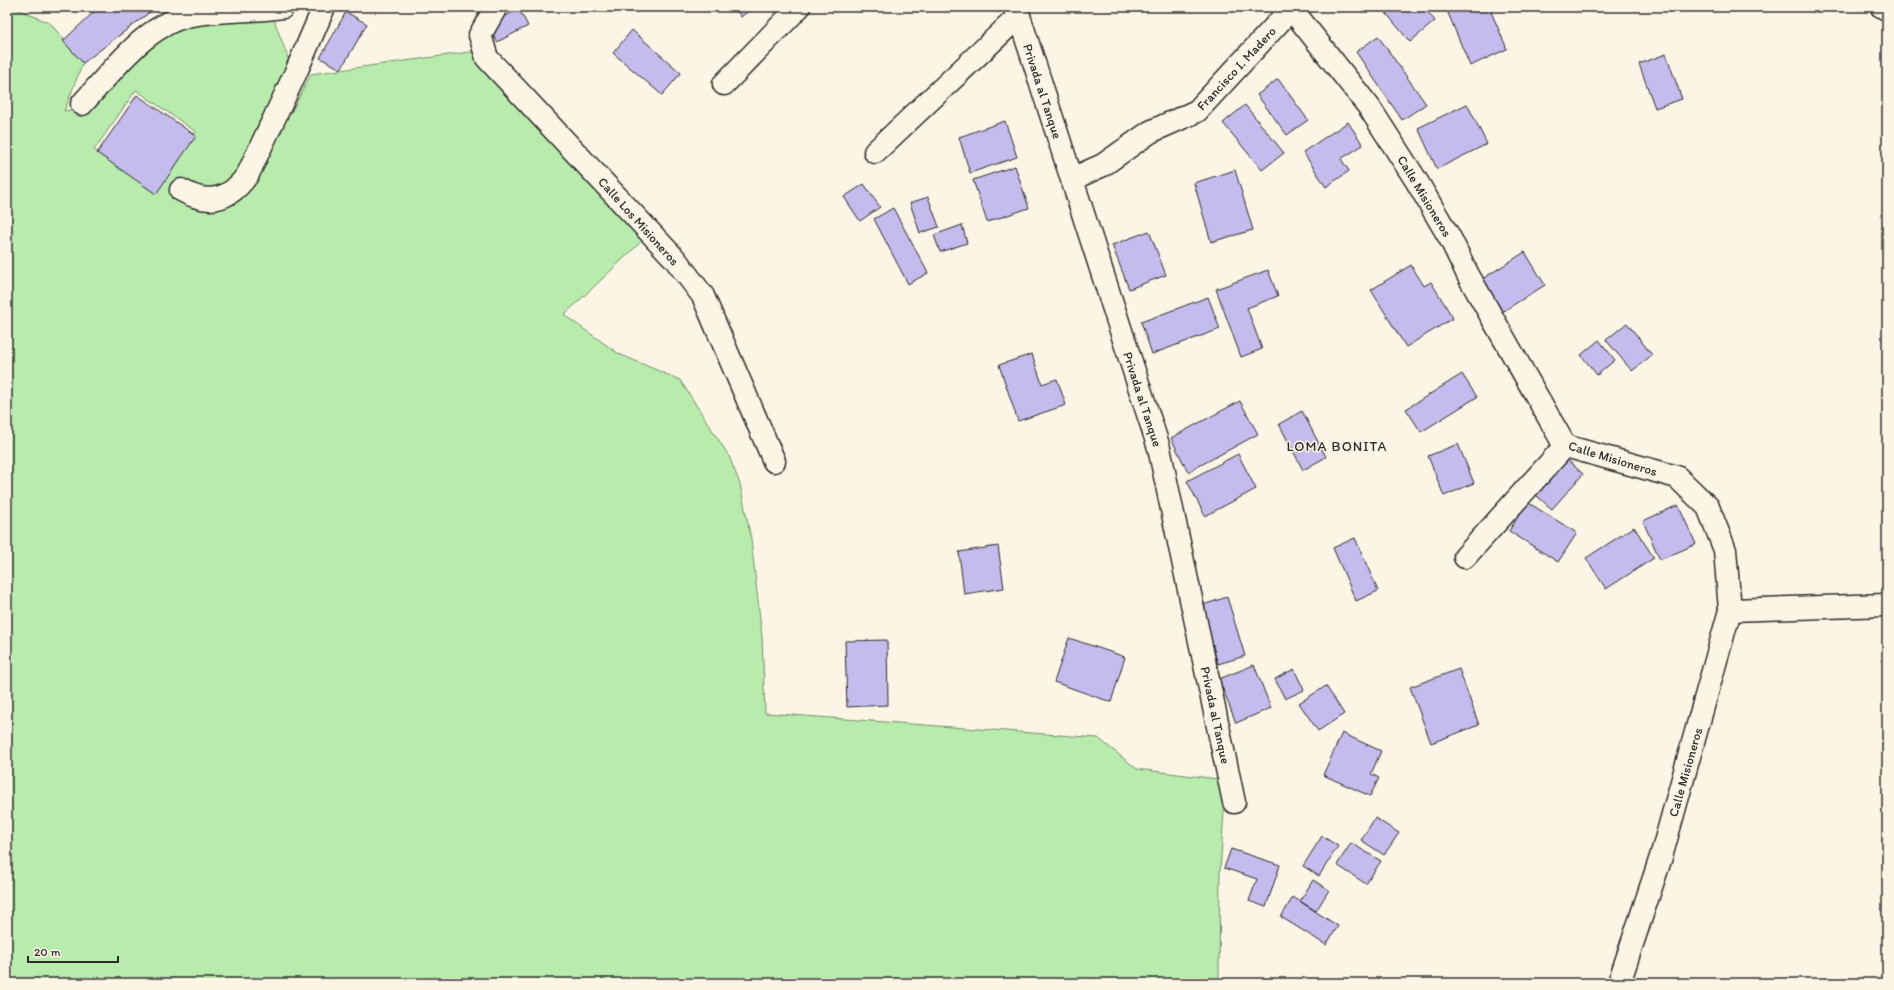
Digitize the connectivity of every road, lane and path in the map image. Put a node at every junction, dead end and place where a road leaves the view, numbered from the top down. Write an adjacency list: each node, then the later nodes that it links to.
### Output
1 (282, 7): 10 (street)
2 (324, 7): 13 (street)
3 (496, 7): 15 (street, Calle Los Misioneros)
4 (799, 7): 9 (street)
5 (1880, 7): 7 (street)
6 (1290, 8): 12 (street, Francisco I. Madero); 14 (street, Calle Misioneros)
7 (1887, 11)
8 (1017, 12): 11 (street); 12 (street, Privada al Tanque)
9 (724, 84)
10 (82, 104)
11 (875, 152)
12 (1072, 179): 19 (street, Privada al Tanque)
13 (181, 190)
14 (1565, 446): 16 (street); 18 (street, Calle Misioneros)
15 (774, 461)
16 (1465, 557)
17 (1887, 605): 18 (street)
18 (1730, 610): 20 (street, Calle Misioneros)
19 (1234, 802)
20 (1619, 983)

